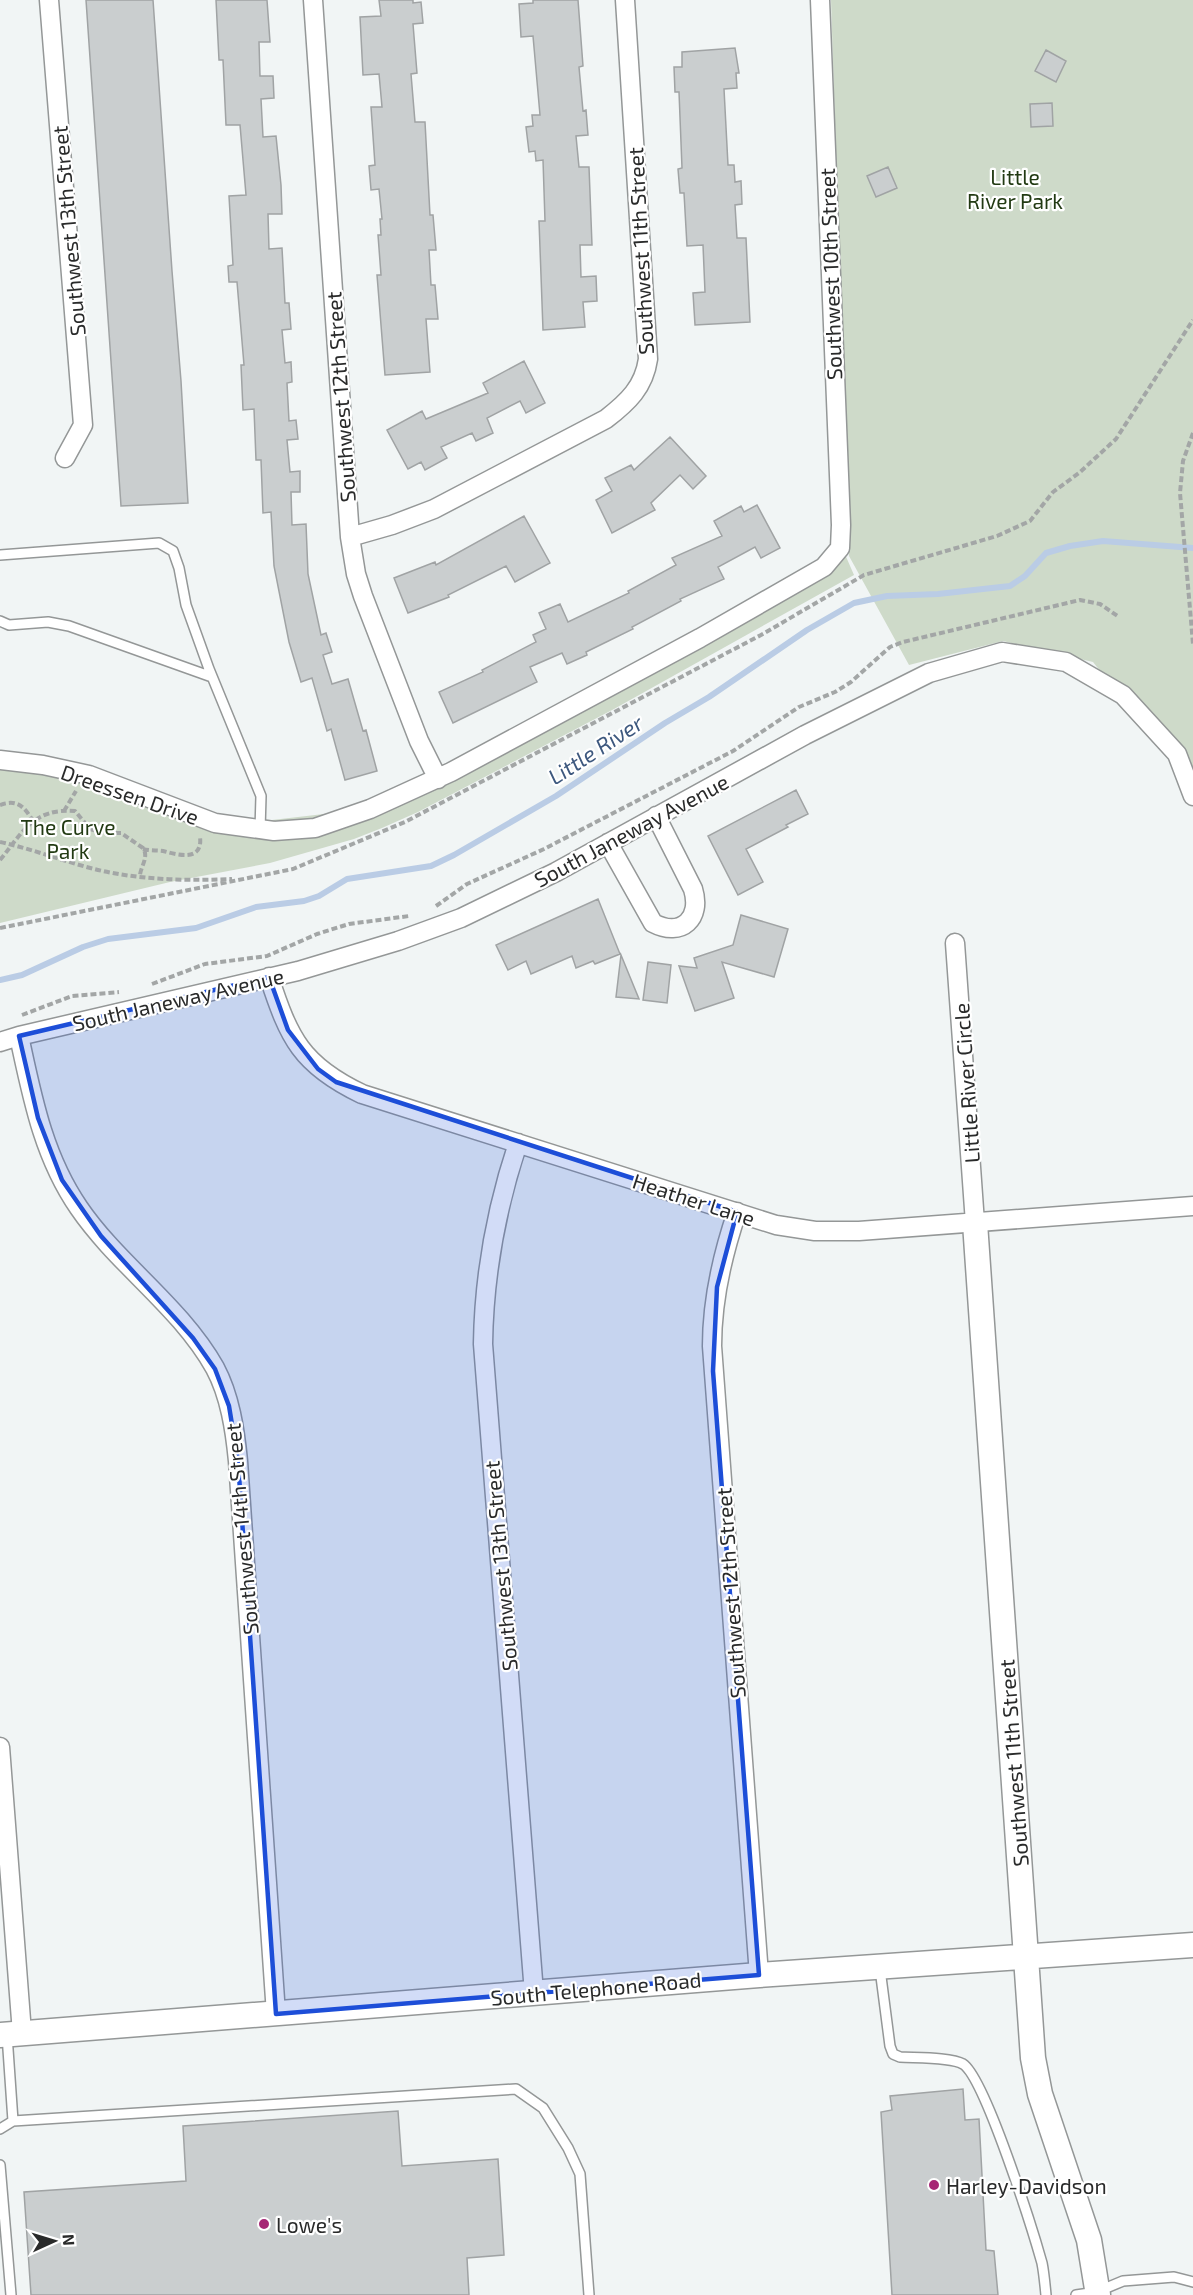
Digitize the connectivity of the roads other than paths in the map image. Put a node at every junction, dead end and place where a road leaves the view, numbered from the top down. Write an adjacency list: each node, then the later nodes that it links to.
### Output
1 (49, 0): 5 (street, Southwest 13th Street)
2 (313, 0): 6 (street, Southwest 12th Street)
3 (625, 0): 6 (street, Southwest 11th Street)
4 (820, 0): 11 (street, Southwest 10th Street)
5 (65, 458)
6 (350, 537): 11 (street, Southwest 12th Street)
7 (0, 555): 9 (lane)
8 (0, 621): 9 (lane)
9 (212, 677): 14 (lane)
10 (0, 760): 14 (street, Dreessen Drive)
11 (438, 778): 14 (street)
12 (1193, 796): 13 (street, South Janeway Avenue)
13 (656, 816): 15 (street, South Janeway Avenue); 15 (street)
14 (260, 830)
15 (608, 843): 17 (street, South Janeway Avenue)
16 (956, 943): 23 (street, Little River Circle)
17 (269, 977): 18 (street, South Janeway Avenue); 20 (street, Heather Lane)
18 (16, 1027): 19 (street, South Janeway Avenue); 30 (street, Southwest 14th Street)
19 (0, 1042)
20 (518, 1143): 22 (street, Heather Lane); 29 (street, Southwest 13th Street)
21 (1193, 1206): 23 (street, Heather Lane)
22 (737, 1212): 23 (street, Heather Lane); 28 (street, Southwest 12th Street)
23 (975, 1222): 26 (main road, Southwest 11th Street)
24 (0, 1747): 31 (street)
25 (1193, 1945): 26 (main road, South Telephone Road)
26 (1026, 1958): 27 (main road, South Telephone Road); 36 (main road, Southwest 11th Street)
27 (880, 1967): 28 (main road, South Telephone Road); 39 (lane)
28 (759, 1975): 29 (main road, South Telephone Road)
29 (534, 1993): 30 (main road, South Telephone Road)
30 (276, 2014): 31 (main road, South Telephone Road)
31 (10, 2034): 32 (lane)
32 (13, 2121): 33 (lane); 38 (lane)
33 (0, 2129)
34 (0, 2165): 37 (lane)
35 (1193, 2282): 36 (lane)
36 (1094, 2294)
37 (11, 2295)
38 (589, 2295)
39 (1046, 2295)

